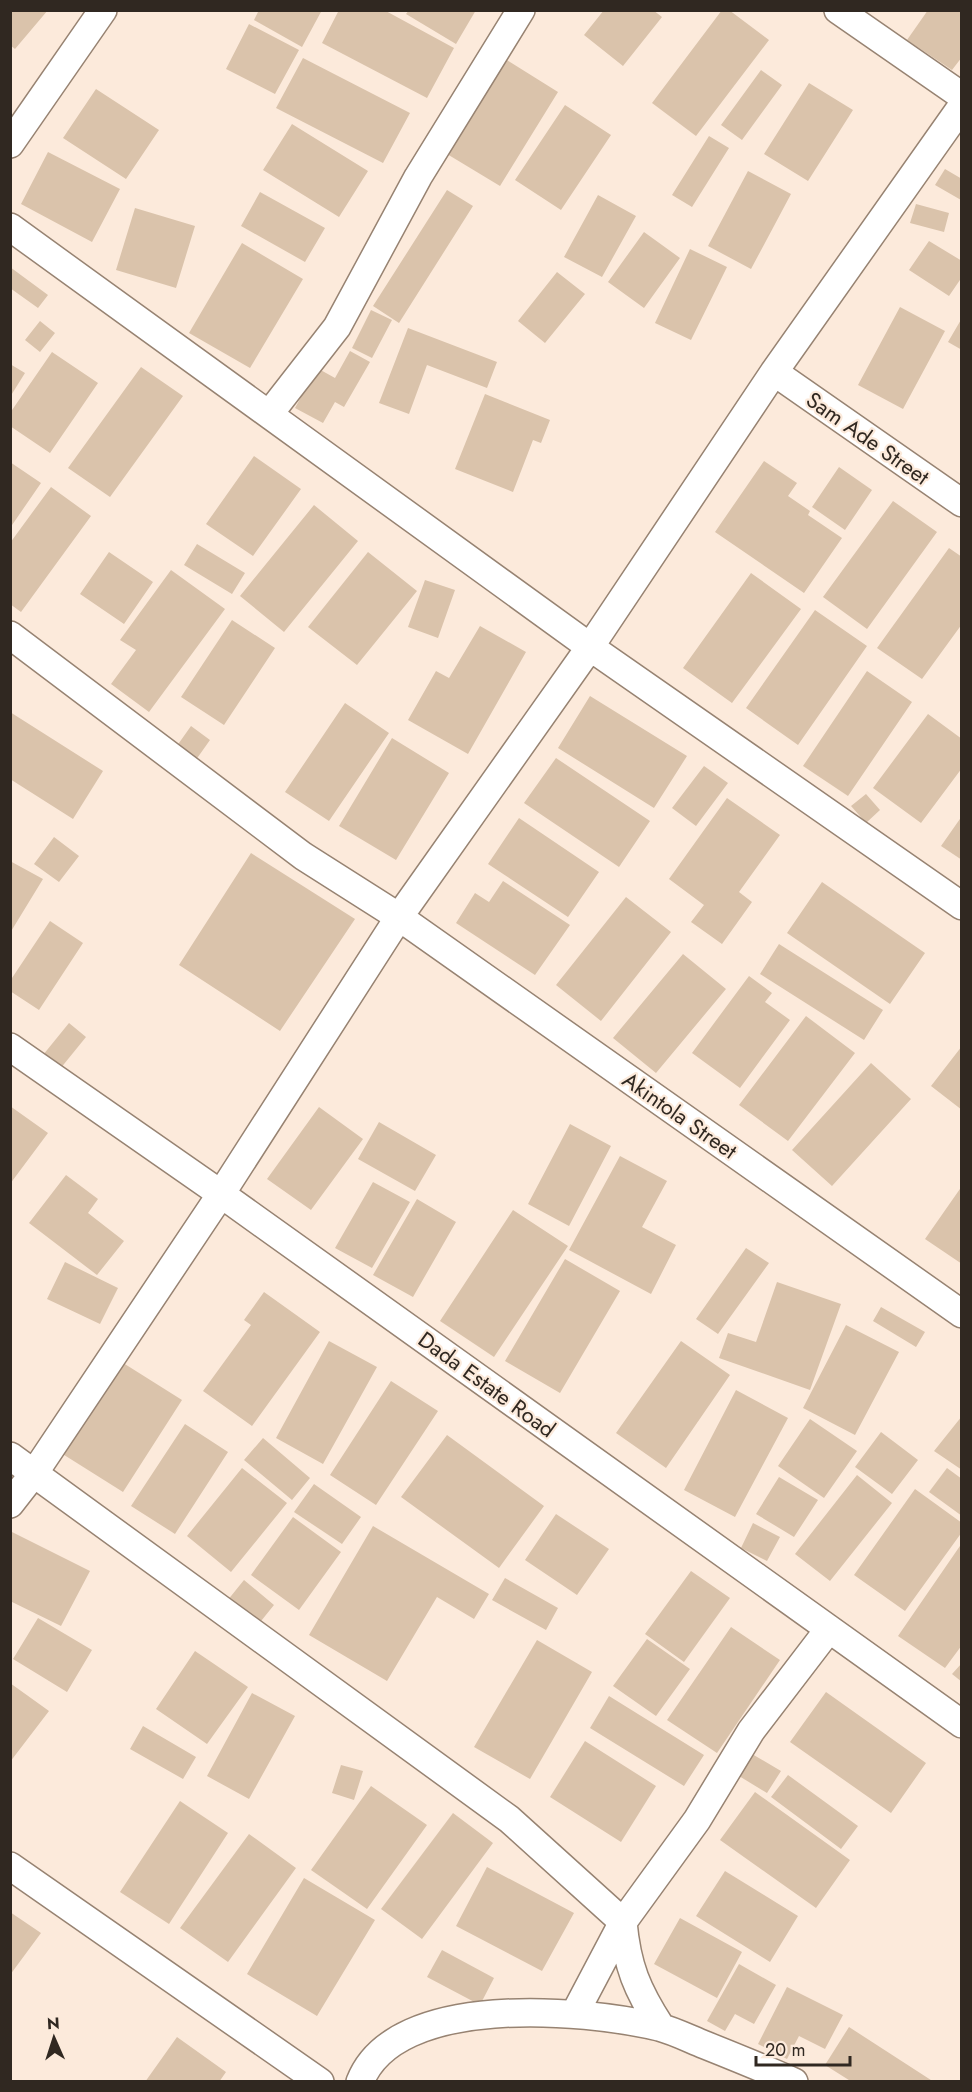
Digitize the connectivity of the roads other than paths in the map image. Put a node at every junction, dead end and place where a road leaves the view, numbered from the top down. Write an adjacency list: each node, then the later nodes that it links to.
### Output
1 (103, 10): 6 (street)
2 (521, 10): 9 (street)
3 (838, 10): 4 (street)
4 (962, 96)
5 (962, 106): 8 (street)
6 (10, 144)
7 (10, 227): 9 (street)
8 (774, 372): 10 (street, Sam Ade Street); 12 (street)
9 (270, 413): 12 (street)
10 (962, 503)
11 (10, 634): 14 (street, Akintola Street)
12 (590, 647): 13 (street); 14 (street)
13 (962, 906)
14 (399, 917): 16 (street); 17 (street, Akintola Street)
15 (10, 1047): 16 (street, Dada Estate Road)
16 (221, 1194): 19 (street); 21 (street, Dada Estate Road)
17 (962, 1314)
18 (10, 1456): 19 (street)
19 (35, 1472): 20 (street); 24 (street)
20 (10, 1504)
21 (828, 1629): 22 (street, Dada Estate Road); 24 (street)
22 (962, 1724)
23 (10, 1866): 27 (street)
24 (623, 1922): 25 (street); 26 (street)
25 (575, 2013): 26 (street); 28 (street)
26 (661, 2027): 29 (street)
27 (320, 2082)
28 (360, 2082)
29 (794, 2082)

